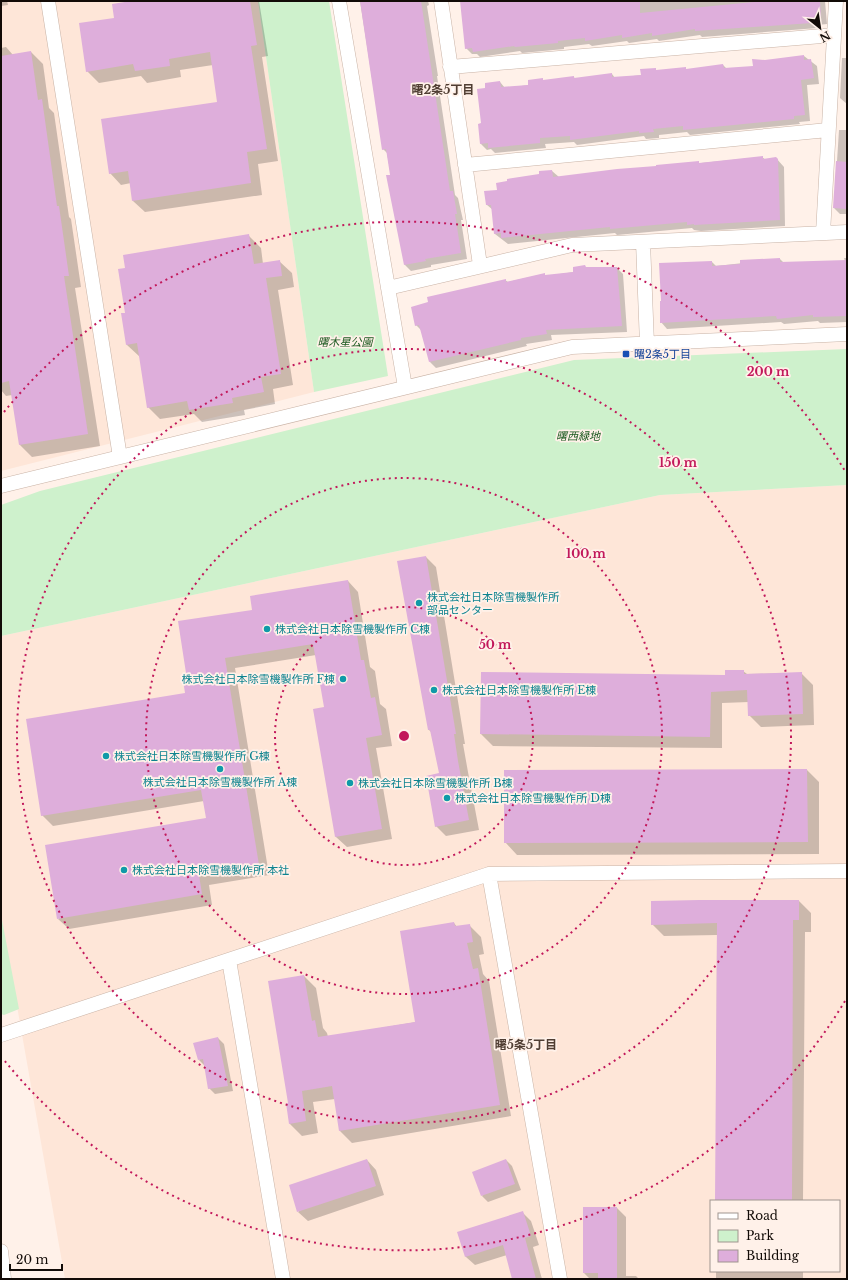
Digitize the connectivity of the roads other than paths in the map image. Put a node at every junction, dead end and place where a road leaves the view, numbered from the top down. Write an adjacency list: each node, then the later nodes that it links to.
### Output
1 (48, 1): 17 (street)
2 (339, 1): 13 (street)
3 (442, 1): 6 (street)
4 (836, 1): 5 (street)
5 (834, 35): 6 (street); 7 (street)
6 (450, 67): 8 (street)
7 (828, 130): 8 (street); 10 (street)
8 (465, 165): 12 (street)
9 (847, 232): 10 (street)
10 (823, 233): 11 (street)
11 (644, 242): 12 (street); 15 (street)
12 (480, 265): 13 (street)
13 (388, 288): 16 (street)
14 (847, 334): 15 (street)
15 (647, 344): 16 (street)
16 (405, 388): 17 (street)
17 (120, 457): 18 (street)
18 (1, 486)
19 (847, 871): 20 (street)
20 (489, 874): 21 (street); 26 (street)
21 (229, 960): 22 (street); 25 (street)
22 (1, 1035)
23 (1, 1251): 24 (street)
24 (4, 1279)
25 (282, 1279)
26 (560, 1279)

